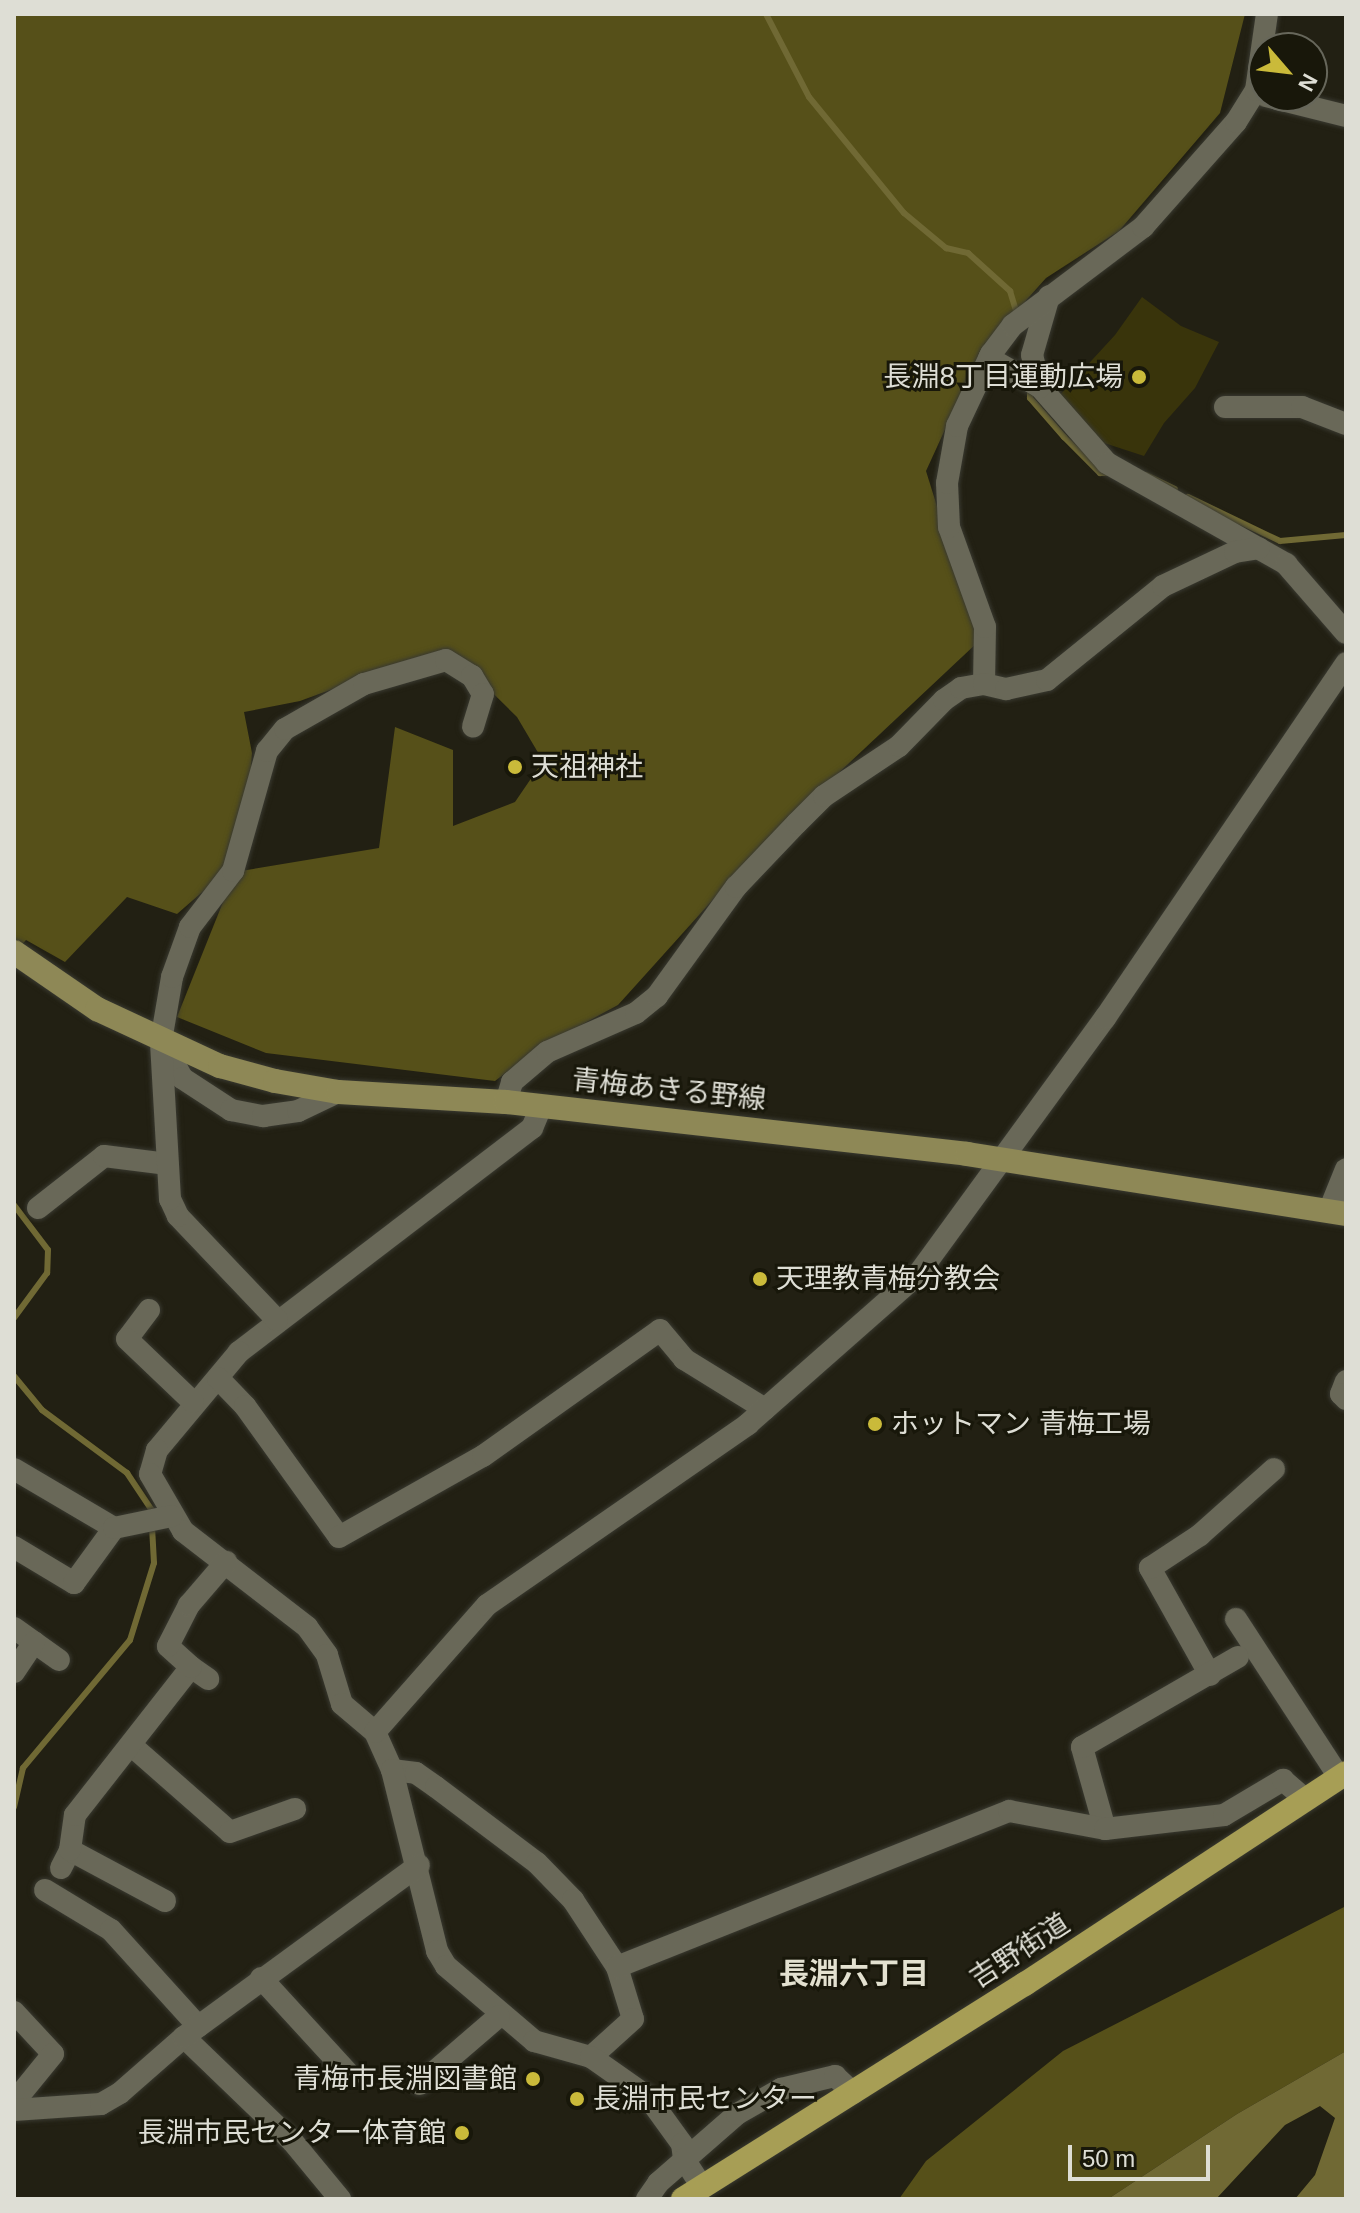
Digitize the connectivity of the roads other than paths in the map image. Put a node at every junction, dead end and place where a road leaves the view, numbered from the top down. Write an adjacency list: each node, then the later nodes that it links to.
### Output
1 (1248, 110): 2 (street)
2 (1050, 293): 3 (street); 4 (street)
3 (989, 358): 4 (street); 10 (street)
4 (1039, 387): 7 (street)
5 (1225, 407): 6 (street)
6 (1346, 424)
7 (1259, 548): 8 (street); 10 (street)
8 (1346, 633)
9 (1345, 666): 17 (street)
10 (984, 684): 15 (street)
11 (473, 726): 13 (street)
12 (14, 952): 13 (main road, 青梅あきる野線)
13 (161, 1041): 14 (main road, 青梅あきる野線); 14 (street); 18 (street)
14 (338, 1092): 15 (main road, 青梅あきる野線)
15 (506, 1102): 16 (main road, 青梅あきる野線)
16 (541, 1107): 17 (main road, 青梅あきる野線); 23 (street)
17 (999, 1160): 21 (main road, 青梅あきる野線); 28 (street)
18 (167, 1164): 20 (street); 23 (street)
19 (1346, 1169): 21 (street)
20 (38, 1208)
21 (1338, 1212)
22 (149, 1310): 27 (street)
23 (277, 1320): 24 (street)
24 (218, 1378): 27 (street); 28 (street)
25 (1346, 1381): 26 (street)
26 (1346, 1399)
27 (193, 1402): 31 (street)
28 (765, 1409): 42 (street)
29 (14, 1469): 32 (street)
30 (1274, 1469): 41 (street)
31 (168, 1516): 32 (street); 34 (street)
32 (114, 1528): 33 (street)
33 (14, 1547)
34 (226, 1562): 42 (street); 43 (street)
35 (1236, 1619): 45 (street)
36 (14, 1628): 37 (street)
37 (34, 1642): 39 (street); 40 (street)
38 (1238, 1657): 41 (street)
39 (59, 1660)
40 (14, 1672)
41 (1210, 1675): 48 (street)
42 (375, 1732): 44 (street)
43 (132, 1746): 47 (street); 50 (street)
44 (392, 1770): 49 (street); 52 (street)
45 (1342, 1775): 46 (highway, 吉野街道)
46 (1305, 1799): 48 (street); 60 (highway, 吉野街道)
47 (295, 1809)
48 (1105, 1829): 52 (street)
49 (419, 1865): 53 (street); 55 (street)
50 (156, 1888)
51 (45, 1890): 56 (street)
52 (617, 1967): 57 (street)
53 (261, 1978): 56 (street); 58 (street)
54 (14, 2012): 61 (street)
55 (499, 2016): 57 (street); 59 (street)
56 (191, 2031): 62 (street); 65 (street)
57 (591, 2057): 63 (street)
58 (350, 2075)
59 (420, 2084)
60 (853, 2093): 63 (street); 64 (highway, 吉野街道)
61 (14, 2102)
62 (14, 2110)
63 (684, 2159): 64 (street); 66 (street)
64 (692, 2193)
65 (340, 2199)
66 (647, 2199)

